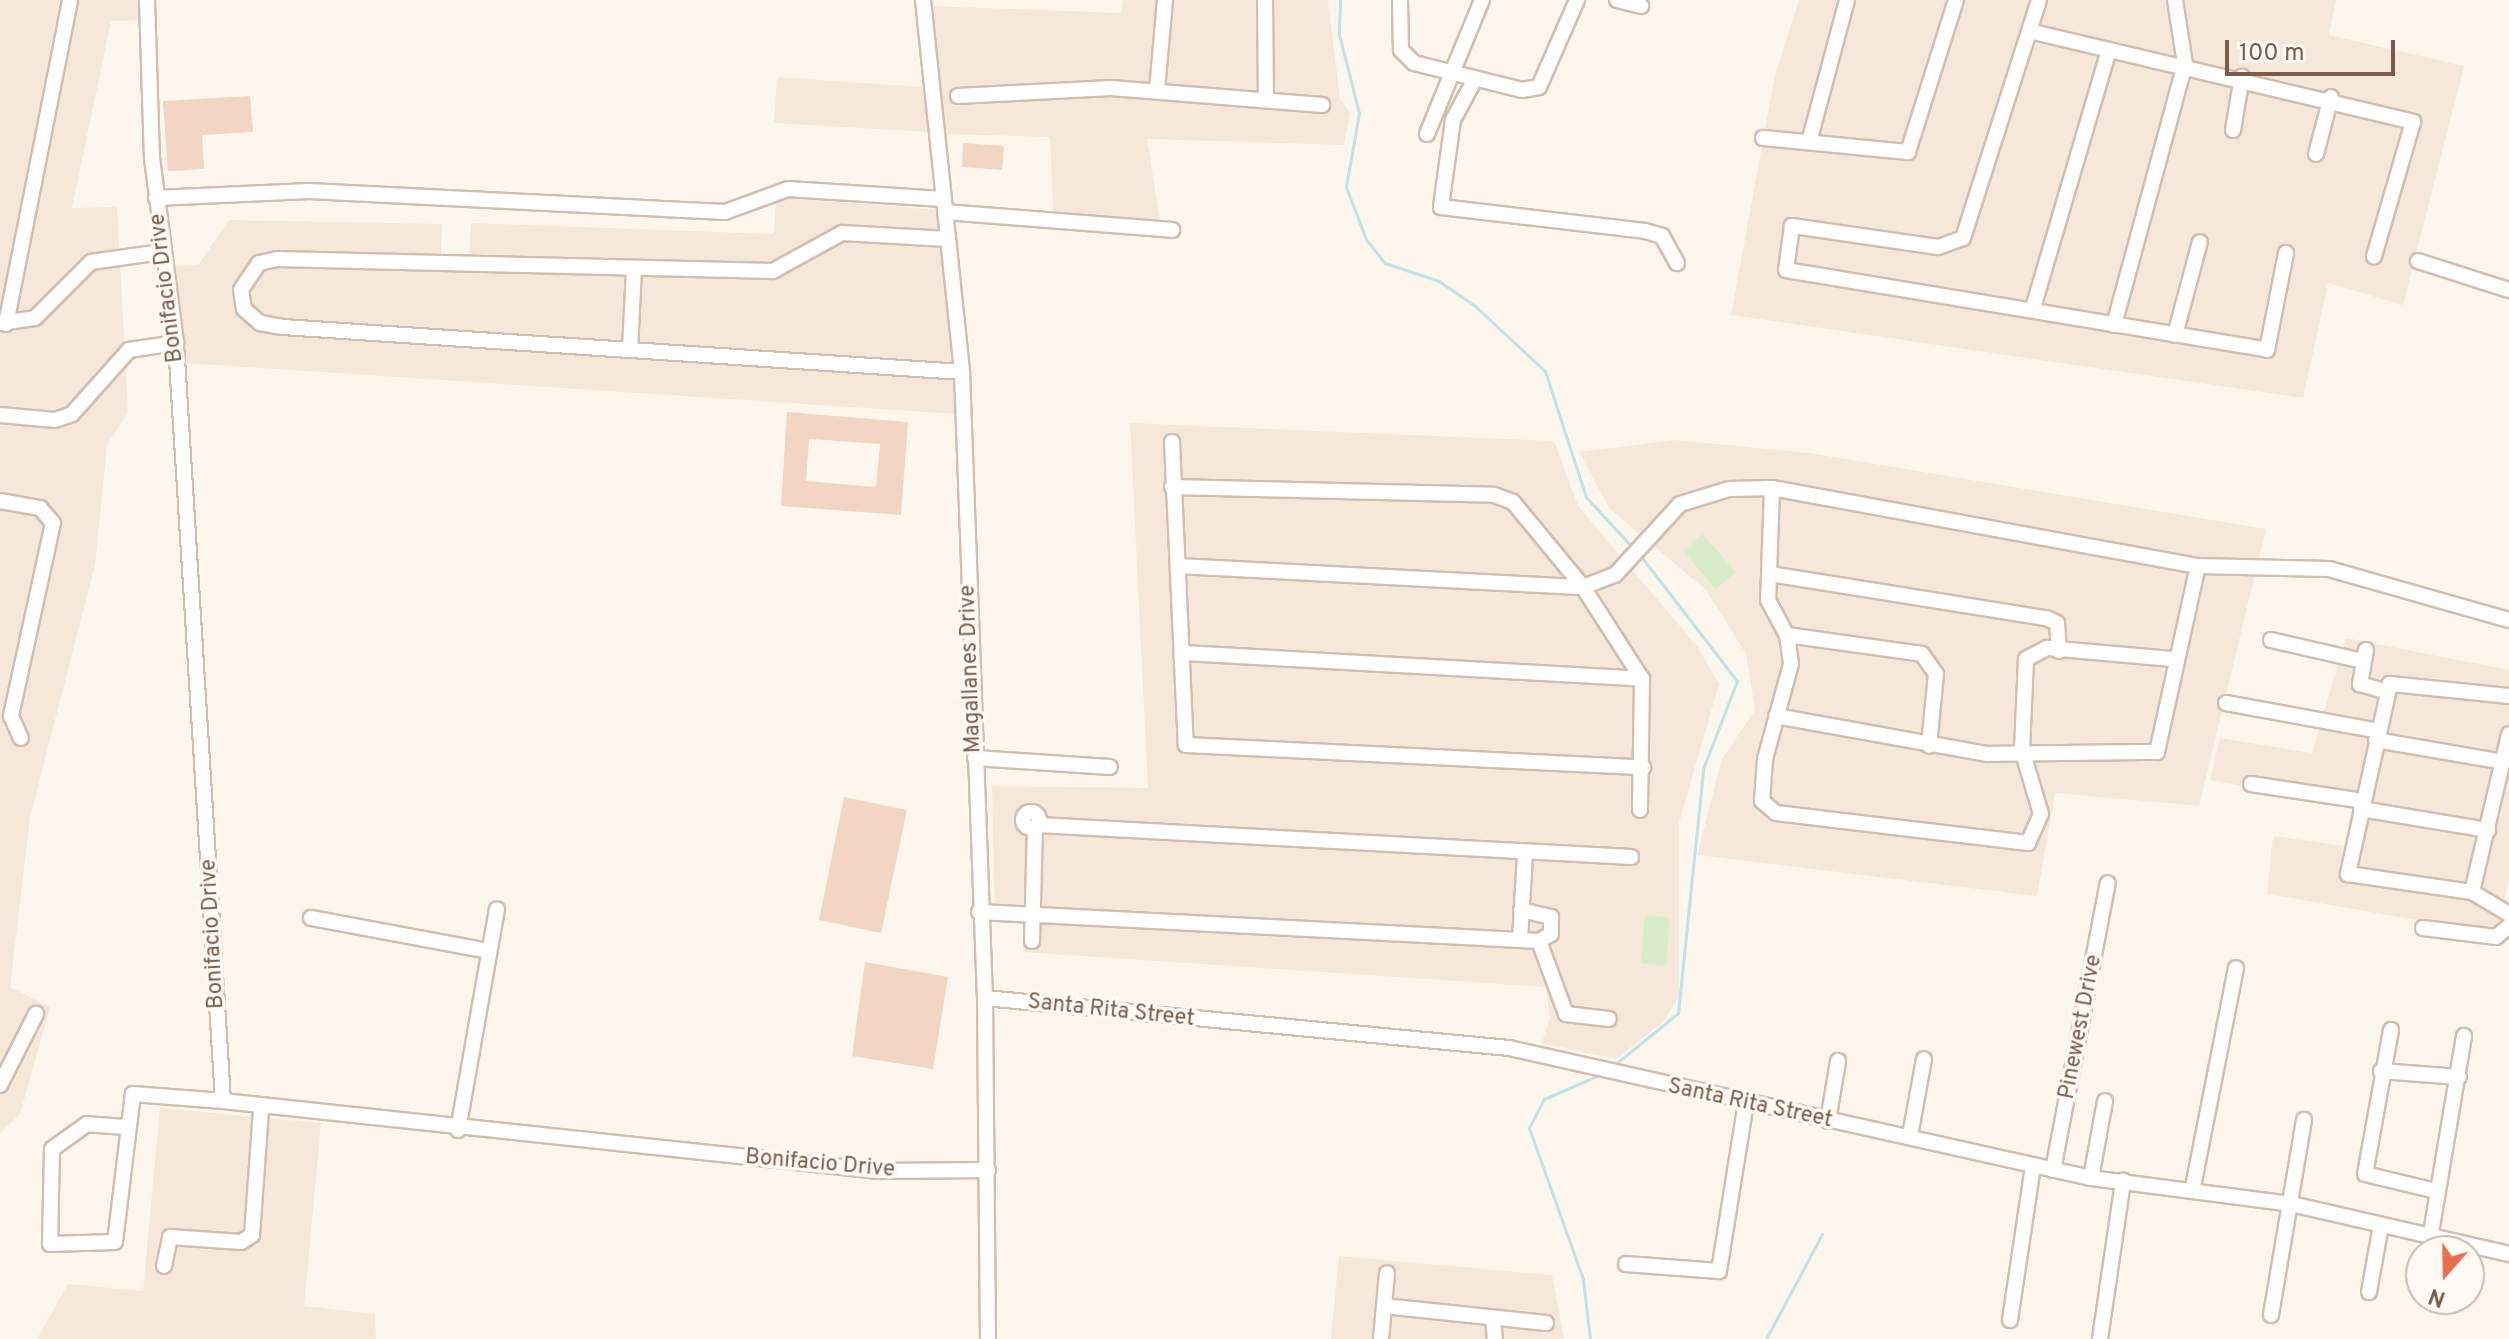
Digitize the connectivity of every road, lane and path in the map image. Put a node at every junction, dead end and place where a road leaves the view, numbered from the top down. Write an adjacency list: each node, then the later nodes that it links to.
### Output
1 (70, 0): 44 (street)
2 (147, 0): 31 (street, Bonifacio Drive)
3 (923, 0): 23 (street, Magallanes Drive)
4 (1165, 0): 21 (street)
5 (1265, 0): 22 (street)
6 (1400, 0): 18 (street)
7 (1482, 0): 18 (street)
8 (1577, 0): 20 (street)
9 (1617, 0): 14 (street)
10 (1847, 0): 29 (street)
11 (1956, 0): 29 (street)
12 (2039, 0): 15 (street)
13 (2175, 0): 17 (street)
14 (1641, 6)
15 (2029, 31): 16 (street); 43 (street)
16 (2109, 50): 17 (street); 43 (street)
17 (2185, 64): 19 (street); 45 (street)
18 (1456, 75): 20 (street); 27 (street)
19 (2242, 77): 24 (street); 26 (street)
20 (1475, 79): 40 (street)
21 (1157, 90): 22 (street); 23 (street)
22 (1266, 95): 25 (street)
23 (945, 97): 32 (street, Magallanes Drive)
24 (2331, 97): 30 (street); 38 (street)
25 (1322, 105)
26 (2233, 130)
27 (1427, 134)
28 (1763, 138): 29 (street)
29 (1809, 142)
30 (2316, 154)
31 (156, 198): 32 (street); 36 (street, Bonifacio Drive)
32 (944, 206): 33 (street); 34 (street, Magallanes Drive)
33 (1172, 230)
34 (948, 239): 41 (street); 49 (street, Magallanes Drive)
35 (2200, 242): 46 (street)
36 (161, 252): 44 (street); 47 (street, Bonifacio Drive)
37 (2286, 253): 46 (street)
38 (2374, 256)
39 (2418, 261): 42 (street)
40 (1677, 263)
41 (634, 269): 48 (street); 48 (street)
42 (2509, 290)
43 (2033, 308): 45 (street)
44 (3, 324)
45 (2114, 325): 46 (street)
46 (2175, 335)
47 (176, 343): 50 (street); 110 (street, Bonifacio Drive)
48 (630, 350): 49 (street)
49 (962, 372): 75 (street, Magallanes Drive)
50 (0, 415)
51 (1172, 442): 52 (street)
52 (1172, 487): 55 (street); 58 (street)
53 (1772, 488): 56 (street); 57 (street); 58 (street)
54 (0, 501): 72 (street)
55 (1178, 566): 58 (street); 63 (street)
56 (2198, 566): 59 (street); 64 (street)
57 (1770, 574): 60 (street); 62 (street)
58 (1583, 587): 65 (street)
59 (2509, 620)
60 (1787, 635): 69 (street); 73 (street)
61 (2271, 640): 66 (street)
62 (2059, 651): 64 (street); 74 (street)
63 (1182, 653): 65 (street); 78 (street)
64 (2174, 659): 74 (street)
65 (1642, 679): 78 (street)
66 (2388, 692): 67 (street); 71 (street)
67 (2509, 696)
68 (2226, 703): 71 (street)
69 (1776, 716): 73 (street); 74 (street)
70 (2509, 734): 76 (street)
71 (2377, 735): 76 (street); 80 (street)
72 (21, 738)
73 (1929, 746): 74 (street)
74 (2022, 750)
75 (975, 758): 77 (street); 89 (street, Magallanes Drive)
76 (2503, 762): 82 (street)
77 (1110, 767)
78 (1643, 767): 81 (street)
79 (2251, 784): 80 (street)
80 (2362, 805): 82 (street); 86 (street)
81 (1640, 810)
82 (2488, 830): 86 (street)
83 (1525, 853): 84 (street); 88 (street); 90 (street)
84 (1631, 857)
85 (2108, 883): 121 (street, Pinewest Drive)
86 (2472, 892): 91 (street)
87 (497, 909): 98 (street)
88 (1521, 910): 95 (street); 97 (street)
89 (979, 912): 90 (street); 100 (street, Magallanes Drive)
90 (1034, 914): 95 (street); 96 (street)
91 (2509, 914)
92 (311, 918): 98 (street)
93 (2509, 926): 94 (street)
94 (2423, 928)
95 (1520, 940): 97 (street)
96 (1032, 941)
97 (1539, 941): 102 (street)
98 (489, 951): 117 (street)
99 (2236, 968): 124 (street)
100 (985, 998): 112 (street, Santa Rita Street); 120 (street, Magallanes Drive)
101 (36, 1014): 109 (street)
102 (1609, 1019)
103 (2391, 1030): 107 (street)
104 (2464, 1036): 108 (street)
105 (1924, 1059): 118 (street)
106 (1838, 1061): 115 (street)
107 (2381, 1071): 108 (street); 125 (street)
108 (2459, 1077): 125 (street)
109 (0, 1085)
110 (223, 1101): 113 (street, Bonifacio Drive); 116 (street)
111 (2105, 1101): 122 (street)
112 (1746, 1103): 115 (street, Santa Rita Street); 132 (street)
113 (261, 1110): 117 (street, Bonifacio Drive); 133 (street)
114 (2304, 1120): 126 (street)
115 (1828, 1121): 118 (street, Santa Rita Street)
116 (126, 1127): 116 (street)
117 (458, 1130): 120 (street, Bonifacio Drive)
118 (1910, 1136): 119 (street, Santa Rita Street)
119 (2033, 1166): 121 (street, Santa Rita Street); 139 (street)
120 (988, 1170): 141 (street, Magallanes Drive)
121 (2053, 1170): 122 (street, Santa Rita Street)
122 (2091, 1178): 123 (street, Santa Rita Street)
123 (2123, 1181): 124 (street, Santa Rita Street); 144 (street)
124 (2193, 1187): 126 (street, Santa Rita Street)
125 (2436, 1191): 129 (street)
126 (2291, 1204): 127 (street, Santa Rita Street); 137 (street)
127 (2381, 1225): 128 (street, Santa Rita Street); 135 (street)
128 (2416, 1235)
129 (2430, 1235)
130 (2485, 1249): 131 (street, Santa Rita Street)
131 (2509, 1254)
132 (1626, 1264)
133 (164, 1266)
134 (1387, 1273): 136 (street)
135 (2369, 1292)
136 (1384, 1306): 138 (street); 142 (street)
137 (2271, 1315)
138 (1493, 1318): 140 (street); 143 (street)
139 (2010, 1320)
140 (1546, 1323)
141 (988, 1339)
142 (1381, 1339)
143 (1495, 1339)
144 (2100, 1339)

